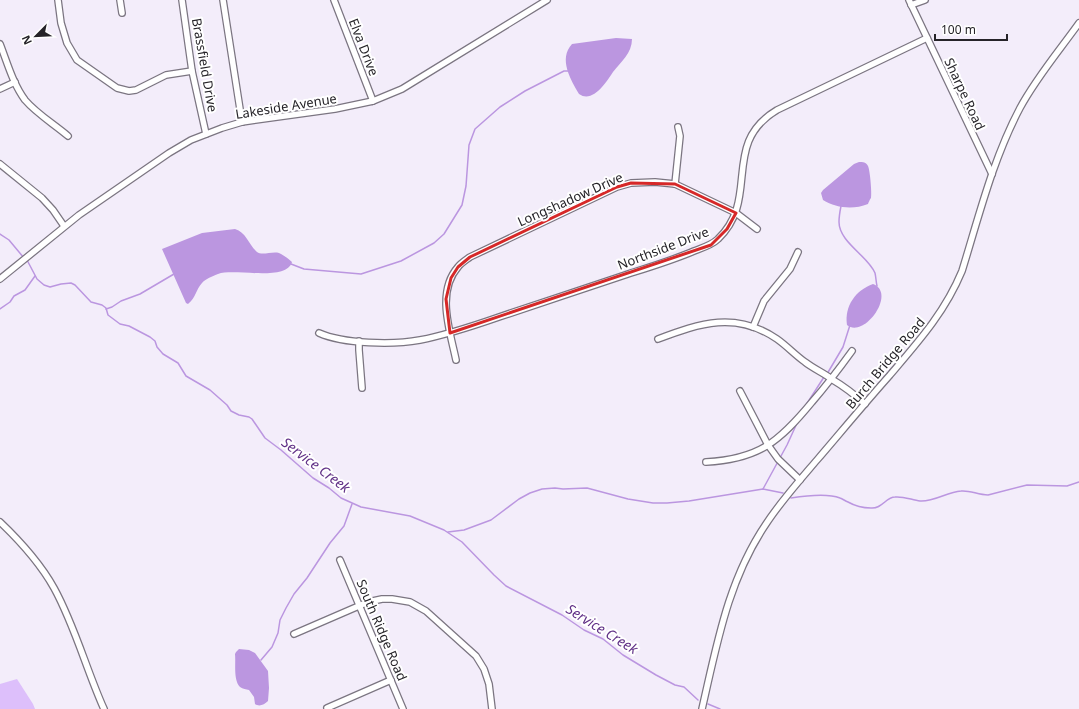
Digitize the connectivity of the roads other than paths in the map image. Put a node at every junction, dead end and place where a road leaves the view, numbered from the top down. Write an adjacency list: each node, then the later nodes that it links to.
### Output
1 (58, 0): 13 (street)
2 (120, 0): 9 (street)
3 (182, 0): 13 (street, Brassfield Drive)
4 (223, 0): 17 (street)
5 (334, 0): 16 (street, Elva Drive)
6 (547, 0): 16 (street, Lakeside Avenue)
7 (925, 0): 8 (street)
8 (910, 3): 11 (street, Sharpe Road)
9 (122, 13)
10 (1079, 23): 22 (street, Burch Bridge Road)
11 (927, 38): 22 (street, Sharpe Road); 24 (street, Northside Drive)
12 (0, 44): 14 (street)
13 (192, 71): 19 (street, Brassfield Drive)
14 (16, 82): 15 (street); 20 (street)
15 (0, 89)
16 (372, 101): 17 (street, Lakeside Avenue)
17 (242, 122): 19 (street, Lakeside Avenue)
18 (678, 127): 23 (street)
19 (206, 134): 25 (street, Lakeside Avenue)
20 (68, 136)
21 (0, 164): 25 (street)
22 (992, 174): 39 (street, Burch Bridge Road)
23 (676, 184): 24 (street, Longshadow Drive); 31 (street, Longshadow Drive)
24 (736, 213): 26 (street, Longshadow Drive); 31 (street, Northside Drive)
25 (64, 226): 28 (street, Lakeside Avenue)
26 (757, 229)
27 (798, 252): 29 (street)
28 (0, 279)
29 (753, 327): 32 (street); 36 (street)
30 (319, 333): 33 (street, Northside Drive)
31 (450, 333): 33 (street, Northside Drive); 35 (street, Longshadow Drive)
32 (658, 339)
33 (359, 341): 37 (street)
34 (852, 351): 36 (street)
35 (456, 360)
36 (832, 378): 39 (street); 40 (street)
37 (362, 388)
38 (740, 391): 40 (street)
39 (865, 404): 42 (street, Burch Bridge Road)
40 (768, 445): 41 (street); 42 (street)
41 (706, 462)
42 (800, 480): 52 (street, Burch Bridge Road)
43 (0, 522): 49 (street)
44 (340, 560): 45 (street, South Ridge Road)
45 (360, 605): 46 (street); 47 (street, South Ridge Road); 51 (street)
46 (294, 634)
47 (391, 680): 48 (street); 50 (street, South Ridge Road)
48 (327, 708)
49 (104, 709)
50 (403, 709)
51 (492, 709)
52 (702, 709)

